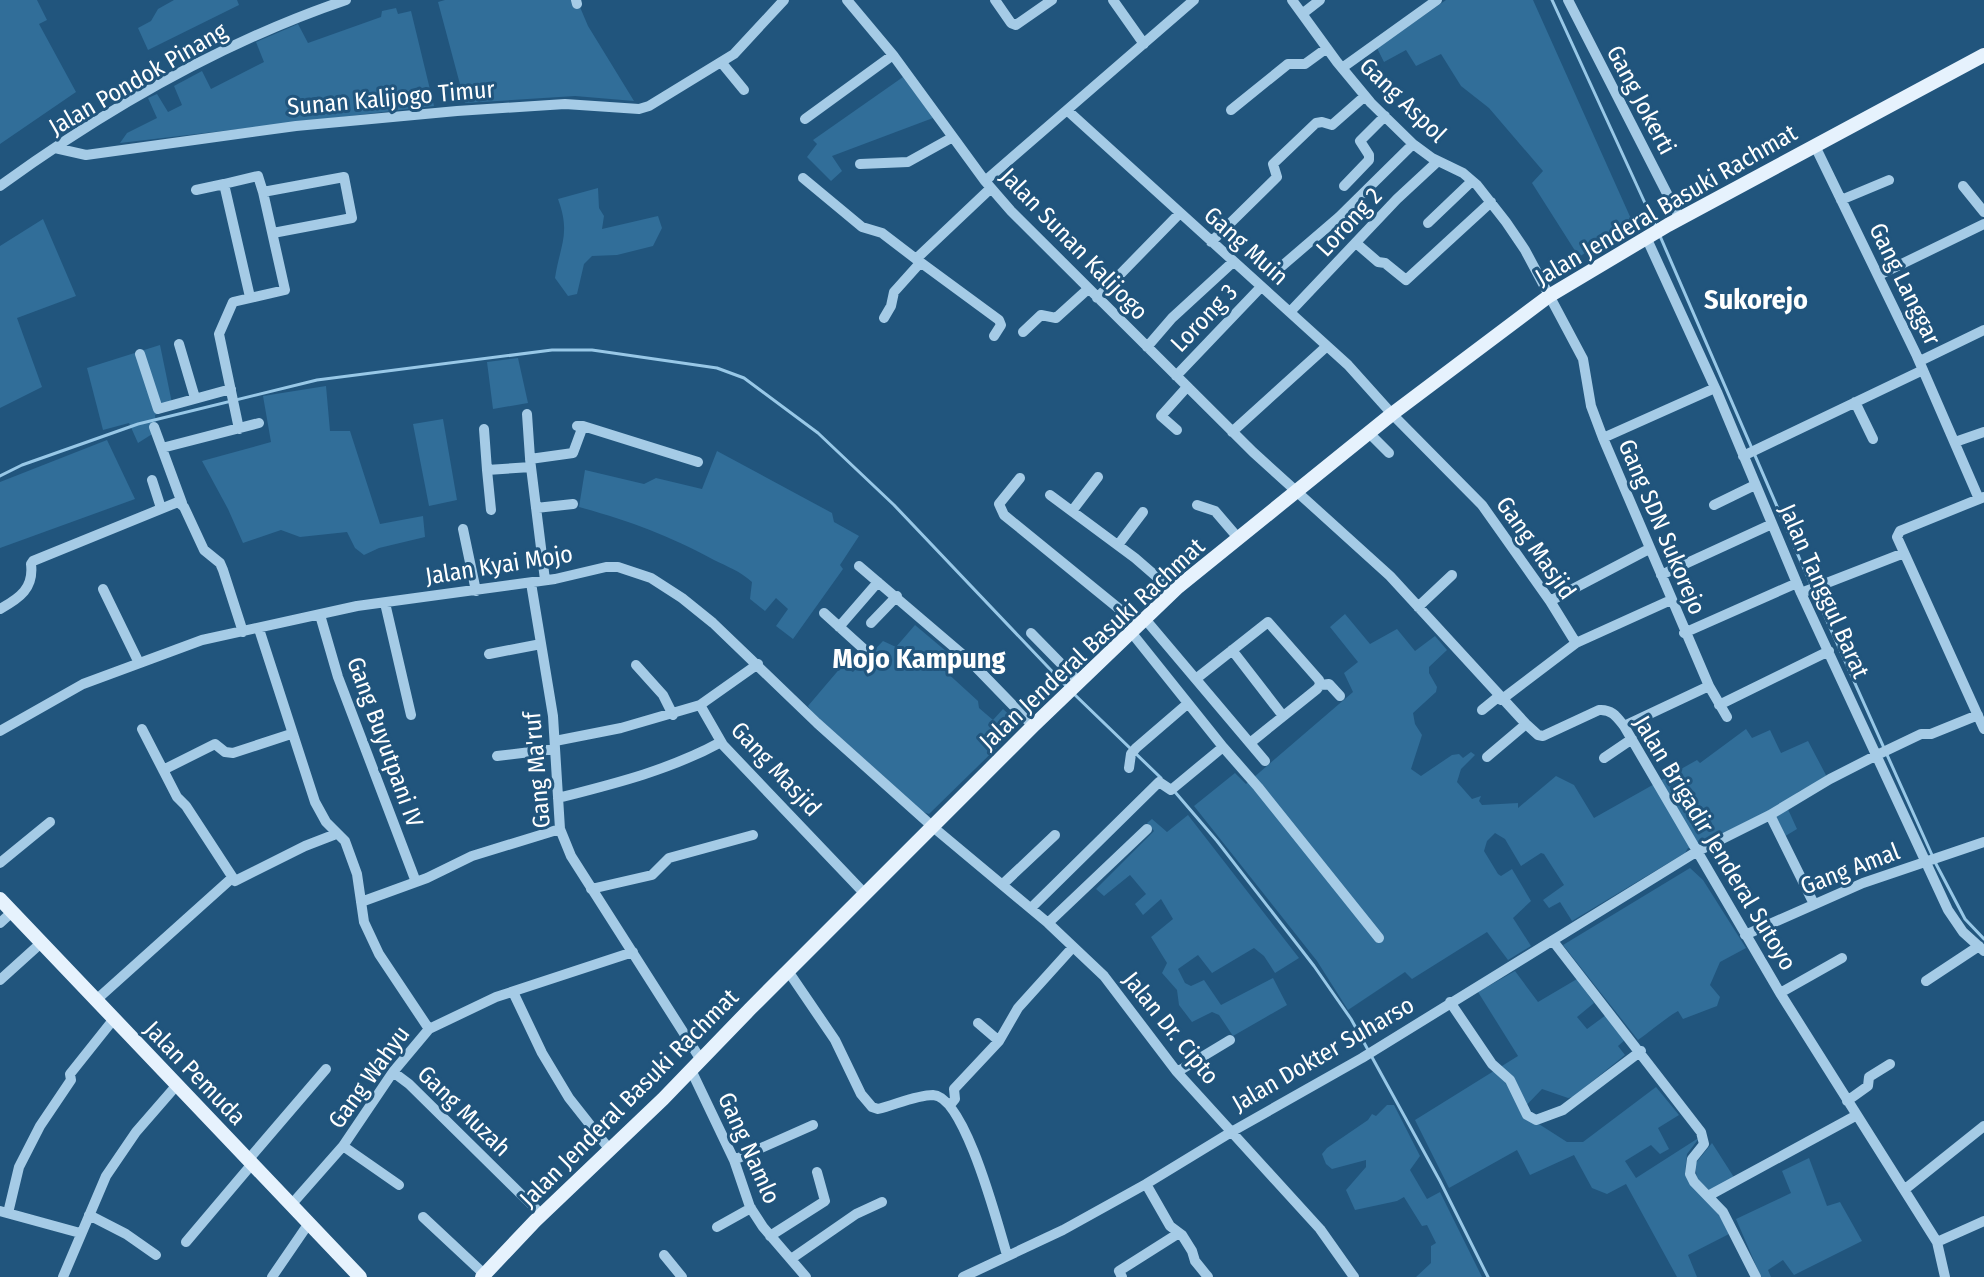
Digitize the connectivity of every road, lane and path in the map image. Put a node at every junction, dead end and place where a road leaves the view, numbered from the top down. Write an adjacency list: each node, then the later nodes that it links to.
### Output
1 (346, 0): 28 (street, Jalan Pondok Pinang)
2 (784, 0): 17 (street, Sunan Kalijogo Timur)
3 (847, 0): 15 (street, Jalan Sunan Kalijogo)
4 (995, 0): 5 (street)
5 (1052, 0)
6 (1113, 0): 13 (street)
7 (1194, 0): 13 (street)
8 (1292, 0): 12 (street, Gang Aspol)
9 (1320, 0): 12 (street)
10 (1437, 0): 18 (street)
11 (1568, 0): 45 (street, Gang Jokerti)
12 (1302, 14): 14 (street, Gang Aspol)
13 (1144, 44): 22 (street)
14 (1327, 48): 18 (street, Gang Aspol); 21 (street)
15 (893, 55): 24 (street); 25 (street, Jalan Sunan Kalijogo)
16 (1984, 55): 27 (main road, Jalan Jenderal Basuki Rachmat)
17 (721, 62): 19 (street); 28 (street, Sunan Kalijogo Timur)
18 (1342, 68): 20 (street, Gang Aspol)
19 (744, 90)
20 (1365, 96): 23 (street, Gang Aspol); 50 (street)
21 (1231, 110)
22 (1068, 111): 35 (street); 44 (street, Gang Muin)
23 (1385, 116): 26 (street, Gang Aspol); 37 (street)
24 (805, 119)
25 (953, 137): 30 (street); 35 (street, Jalan Sunan Kalijogo)
26 (1413, 144): 29 (street, Gang Aspol); 54 (street)
27 (1815, 146): 41 (street, Gang Langgar); 45 (main road, Jalan Jenderal Basuki Rachmat)
28 (55, 148): 36 (street, Jalan Pondok Pinang)
29 (1438, 161): 33 (street, Gang Aspol); 51 (street, Lorong 2)
30 (860, 164)
31 (803, 178): 52 (street)
32 (1889, 180): 41 (street)
33 (1472, 181): 42 (street, Gang Aspol); 46 (street)
34 (224, 184): 39 (street); 40 (street); 59 (street)
35 (988, 185): 52 (street); 57 (street, Jalan Sunan Kalijogo)
36 (0, 186)
37 (1344, 186)
38 (1963, 186): 43 (street)
39 (196, 190)
40 (263, 192): 48 (street); 48 (street)
41 (1841, 200): 55 (street, Gang Langgar)
42 (1491, 202): 51 (street); 58 (street, Gang Aspol)
43 (1984, 212)
44 (1180, 213): 50 (street, Gang Muin); 60 (street)
45 (1674, 222): 49 (main road, Jalan Jenderal Basuki Rachmat)
46 (1428, 223)
47 (1984, 224): 55 (street)
48 (273, 233): 59 (street)
49 (1647, 237): 58 (main road, Jalan Jenderal Basuki Rachmat); 73 (street, Jalan Tanggul Barat)
50 (1211, 242): 53 (street, Gang Muin)
51 (1356, 243): 61 (street, Lorong 2)
52 (918, 261): 62 (street); 65 (street)
53 (1233, 262): 56 (street, Gang Muin); 68 (street)
54 (1282, 266)
55 (1879, 275): 70 (street, Gang Langgar)
56 (1261, 287): 61 (street, Gang Muin); 71 (street, Lorong 3)
57 (1088, 289): 60 (street, Jalan Sunan Kalijogo); 64 (street)
58 (1549, 296): 78 (main road, Jalan Jenderal Basuki Rachmat); 87 (street, Gang SDN Sukorejo)
59 (250, 297): 74 (street)
60 (1097, 298): 68 (street, Jalan Sunan Kalijogo)
61 (1290, 312): 67 (street, Gang Muin)
62 (884, 318)
63 (1984, 330): 70 (street)
64 (1023, 332)
65 (994, 336)
66 (179, 344): 75 (street)
67 (1327, 346): 78 (street, Gang Muin); 84 (street)
68 (1147, 347): 71 (street, Jalan Sunan Kalijogo)
69 (140, 354): 75 (street)
70 (1922, 365): 76 (street); 89 (street, Gang Langgar)
71 (1176, 376): 72 (street, Jalan Sunan Kalijogo)
72 (1187, 387): 83 (street); 84 (street, Jalan Sunan Kalijogo)
73 (1715, 388): 87 (street); 92 (street, Jalan Tanggul Barat)
74 (232, 396): 75 (street); 81 (street)
75 (195, 398)
76 (1855, 402): 88 (street); 92 (street)
77 (527, 414): 93 (street)
78 (1392, 414): 86 (main road, Jalan Jenderal Basuki Rachmat); 130 (street, Gang Masjid)
79 (259, 423): 81 (street)
80 (154, 427): 90 (street)
81 (239, 429): 90 (street)
82 (484, 429): 95 (street)
83 (1177, 430)
84 (1232, 432): 100 (street, Jalan Sunan Kalijogo)
85 (1984, 432): 89 (street)
86 (1369, 433): 91 (street); 100 (main road, Jalan Jenderal Basuki Rachmat)
87 (1603, 438): 116 (street, Gang SDN Sukorejo)
88 (1873, 439)
89 (1955, 442): 102 (street, Gang Langgar)
90 (162, 448): 103 (street)
91 (1389, 453)
92 (1749, 454): 99 (street, Jalan Tanggul Barat)
93 (531, 462): 94 (street); 95 (street); 108 (street)
94 (698, 462)
95 (487, 470): 109 (street)
96 (1098, 477): 110 (street)
97 (1020, 478): 137 (street)
98 (152, 480): 107 (street)
99 (1755, 485): 106 (street); 112 (street, Jalan Tanggul Barat)
100 (1297, 494): 114 (main road, Jalan Jenderal Basuki Rachmat); 133 (street)
101 (1050, 495): 110 (street)
102 (1981, 498): 117 (street)
103 (182, 503): 107 (street); 140 (street)
104 (573, 504): 108 (street)
105 (1197, 505): 114 (street)
106 (1714, 505)
107 (161, 508): 132 (street)
108 (536, 508): 121 (street)
109 (491, 510)
110 (1072, 511): 115 (street)
111 (1143, 512): 115 (street)
112 (1772, 524): 120 (street); 125 (street, Jalan Tanggul Barat)
113 (463, 529): 126 (street)
114 (1239, 539): 127 (main road, Jalan Jenderal Basuki Rachmat)
115 (1118, 545): 127 (street)
116 (1649, 549): 120 (street, Gang SDN Sukorejo); 130 (street)
117 (1904, 553): 125 (street); 164 (street)
118 (859, 566): 122 (street)
119 (1452, 575): 133 (street)
120 (1661, 575): 129 (street, Gang SDN Sukorejo)
121 (545, 580): 123 (street, Jalan Kyai Mojo); 150 (street, Jalan Kyai Mojo)
122 (878, 582): 128 (street); 138 (street)
123 (531, 583): 126 (street, Jalan Kyai Mojo); 144 (street, Gang Ma'ruf)
124 (103, 589): 149 (street)
125 (1802, 589): 142 (street); 147 (street, Jalan Tanggul Barat)
126 (476, 591): 131 (street, Jalan Kyai Mojo)
127 (1173, 591): 137 (main road, Jalan Jenderal Basuki Rachmat)
128 (897, 596): 136 (street); 168 (street)
129 (1671, 600): 142 (street, Gang SDN Sukorejo); 143 (street)
130 (1550, 601): 143 (street, Gang Masjid)
131 (385, 603): 135 (street, Jalan Kyai Mojo); 162 (street)
132 (1, 606)
133 (1418, 607): 157 (street)
134 (824, 613): 138 (street)
135 (320, 615): 139 (street, Jalan Kyai Mojo); 200 (street, Gang Buyutpani IV)
136 (871, 623)
137 (1138, 625): 152 (street); 154 (main road, Jalan Jenderal Basuki Rachmat); 159 (street)
138 (839, 627): 146 (street)
139 (259, 629): 140 (street, Jalan Kyai Mojo); 173 (street)
140 (243, 632): 149 (street, Jalan Kyai Mojo)
141 (1031, 633): 154 (street)
142 (1684, 633): 155 (street, Gang SDN Sukorejo)
143 (1576, 643): 157 (street)
144 (541, 644): 148 (street); 177 (street, Gang Ma'ruf)
145 (1232, 650): 152 (street); 153 (street); 165 (street)
146 (866, 651)
147 (1829, 651): 160 (street); 179 (street, Jalan Tanggul Barat)
148 (489, 654)
149 (139, 663): 170 (street, Jalan Kyai Mojo)
150 (758, 664): 158 (street); 189 (street, Jalan Kyai Mojo)
151 (636, 665): 163 (street)
152 (1197, 678): 176 (street)
153 (1320, 685): 156 (street); 165 (street)
154 (1074, 686): 168 (main road, Jalan Jenderal Basuki Rachmat)
155 (1709, 686): 160 (street, Gang SDN Sukorejo); 169 (street)
156 (1340, 696)
157 (1500, 698): 161 (street); 167 (street)
158 (700, 705): 163 (street); 175 (street, Gang Masjid)
159 (1186, 705): 178 (street); 184 (street)
160 (1719, 705): 166 (street, Gang SDN Sukorejo)
161 (1482, 710)
162 (411, 715)
163 (673, 715): 177 (street)
164 (1978, 715): 172 (street); 179 (street, Jalan Dokter Suharso)
165 (1283, 716): 176 (street)
166 (1727, 717)
167 (1526, 724): 169 (street, Jalan Brigadir Jenderal Sutoyo); 181 (street)
168 (1033, 726): 189 (main road, Jalan Jenderal Basuki Rachmat)
169 (1624, 726): 174 (street, Jalan Brigadir Jenderal Sutoyo)
170 (1, 727)
171 (142, 729): 185 (street)
172 (1984, 729)
173 (291, 734): 185 (street); 192 (street)
174 (1632, 739): 182 (street); 196 (street, Jalan Brigadir Jenderal Sutoyo)
175 (721, 742): 186 (street); 203 (street, Gang Masjid)
176 (1250, 743): 183 (street)
177 (555, 745): 180 (street); 186 (street, Gang Ma'ruf)
178 (1223, 747): 207 (street); 212 (street)
179 (1877, 755): 187 (street, Jalan Dokter Suharso); 197 (street, Jalan Tanggul Barat)
180 (497, 756)
181 (1487, 757)
182 (1604, 758)
183 (1265, 761)
184 (1129, 768)
185 (163, 770): 199 (street)
186 (558, 798): 190 (street, Gang Ma'ruf)
187 (1770, 815): 196 (street, Jalan Dokter Suharso); 206 (street)
188 (50, 822): 198 (street)
189 (933, 827): 201 (street, Jalan Dr. Cipto); 203 (main road, Jalan Jenderal Basuki Rachmat)
190 (560, 829): 200 (street); 202 (street, Gang Ma'ruf)
191 (1147, 829): 210 (street)
192 (336, 834): 199 (street); 205 (street)
193 (753, 835): 202 (street)
194 (1055, 835): 201 (street)
195 (1984, 842): 197 (street, Gang Amal)
196 (1696, 852): 211 (street, Jalan Brigadir Jenderal Sutoyo); 213 (street, Jalan Dokter Suharso)
197 (1930, 860): 206 (street, Gang Amal); 216 (street, Jalan Tanggul Barat)
198 (0, 863)
199 (232, 878): 224 (street)
200 (416, 882): 205 (street)
201 (1003, 884): 207 (street, Jalan Dr. Cipto)
202 (591, 889): 217 (street, Gang Ma'ruf)
203 (865, 894): 219 (main road, Jalan Jenderal Basuki Rachmat)
204 (0, 899): 208 (main road, Jalan Pemuda)
205 (361, 902): 228 (street)
206 (1814, 904): 211 (street, Gang Amal)
207 (1031, 908): 210 (street, Jalan Dr. Cipto)
208 (12, 912): 209 (street); 214 (main road, Jalan Pemuda)
209 (0, 923)
210 (1048, 923): 215 (street, Jalan Dr. Cipto)
211 (1745, 935): 223 (street, Jalan Brigadir Jenderal Sutoyo)
212 (1379, 938)
213 (1553, 941): 225 (street, Jalan Dokter Suharso); 231 (street)
214 (41, 943): 220 (street); 224 (main road, Jalan Pemuda)
215 (1073, 947): 230 (street); 236 (street, Jalan Dr. Cipto)
216 (1981, 948): 221 (street)
217 (633, 952): 222 (street, Gang Wahyu); 233 (street, Gang Ma'ruf)
218 (1842, 958): 223 (street)
219 (788, 971): 233 (main road, Jalan Jenderal Basuki Rachmat); 239 (street)
220 (0, 980)
221 (1926, 981)
222 (513, 992): 228 (street, Gang Wahyu); 245 (street)
223 (1780, 993): 238 (street, Jalan Brigadir Jenderal Sutoyo)
224 (95, 1001): 226 (main road, Jalan Pemuda)
225 (1450, 1002): 231 (street); 243 (street, Jalan Dokter Suharso)
226 (113, 1020): 237 (main road, Jalan Pemuda); 256 (street)
227 (978, 1023): 230 (street)
228 (429, 1029): 235 (street, Gang Wahyu)
229 (1230, 1040): 236 (street)
230 (999, 1041): 239 (street)
231 (1641, 1051): 252 (street)
232 (1890, 1064): 238 (street)
233 (696, 1065): 245 (main road, Jalan Jenderal Basuki Rachmat); 246 (street, Gang Namlo)
234 (326, 1069): 247 (street)
235 (393, 1072): 244 (street, Gang Wahyu); 258 (street, Gang Muzah)
236 (1177, 1072): 243 (street, Jalan Dr. Cipto)
237 (176, 1086): 247 (main road, Jalan Pemuda); 257 (street)
238 (1847, 1101): 240 (street, Jalan Brigadir Jenderal Sutoyo)
239 (951, 1104): 270 (street)
240 (1857, 1115): 251 (street, Jalan Brigadir Jenderal Sutoyo); 252 (street)
241 (813, 1125): 246 (street)
242 (1984, 1126): 251 (street)
243 (1233, 1131): 249 (street, Jalan Dokter Suharso); 281 (street, Jalan Dr. Cipto)
244 (343, 1146): 250 (street); 254 (street, Gang Wahyu)
245 (610, 1150): 258 (main road, Jalan Jenderal Basuki Rachmat)
246 (734, 1160): 255 (street, Gang Namlo)
247 (250, 1162): 254 (main road, Jalan Pemuda); 266 (street)
248 (817, 1172): 265 (street)
249 (1146, 1184): 264 (street); 270 (street, Jalan Dokter Suharso)
250 (399, 1185)
251 (1904, 1190): 267 (street, Jalan Brigadir Jenderal Sutoyo)
252 (1708, 1196): 282 (street)
253 (882, 1202): 271 (street)
254 (291, 1205): 261 (main road, Jalan Pemuda)
255 (751, 1208): 262 (street); 265 (street, Gang Namlo)
256 (4, 1212): 263 (street)
257 (89, 1215): 263 (street); 268 (street)
258 (542, 1215): 273 (main road, Jalan Jenderal Basuki Rachmat)
259 (423, 1217): 273 (street)
260 (1984, 1221): 267 (street)
261 (309, 1223): 275 (street); 276 (main road, Jalan Pemuda)
262 (717, 1227)
263 (80, 1233): 274 (street)
264 (1179, 1233): 279 (street); 280 (street)
265 (770, 1236): 271 (street, Gang Namlo)
266 (186, 1242)
267 (1937, 1242): 283 (street, Jalan Brigadir Jenderal Sutoyo)
268 (156, 1255)
269 (664, 1255): 277 (street)
270 (1007, 1255): 272 (street, Jalan Dokter Suharso)
271 (791, 1259): 278 (street, Gang Namlo)
272 (971, 1275)
273 (483, 1276)
274 (63, 1277)
275 (272, 1277)
276 (360, 1277)
277 (682, 1277)
278 (806, 1277)
279 (1122, 1277)
280 (1207, 1277)
281 (1354, 1277)
282 (1756, 1277)
283 (1945, 1277)

